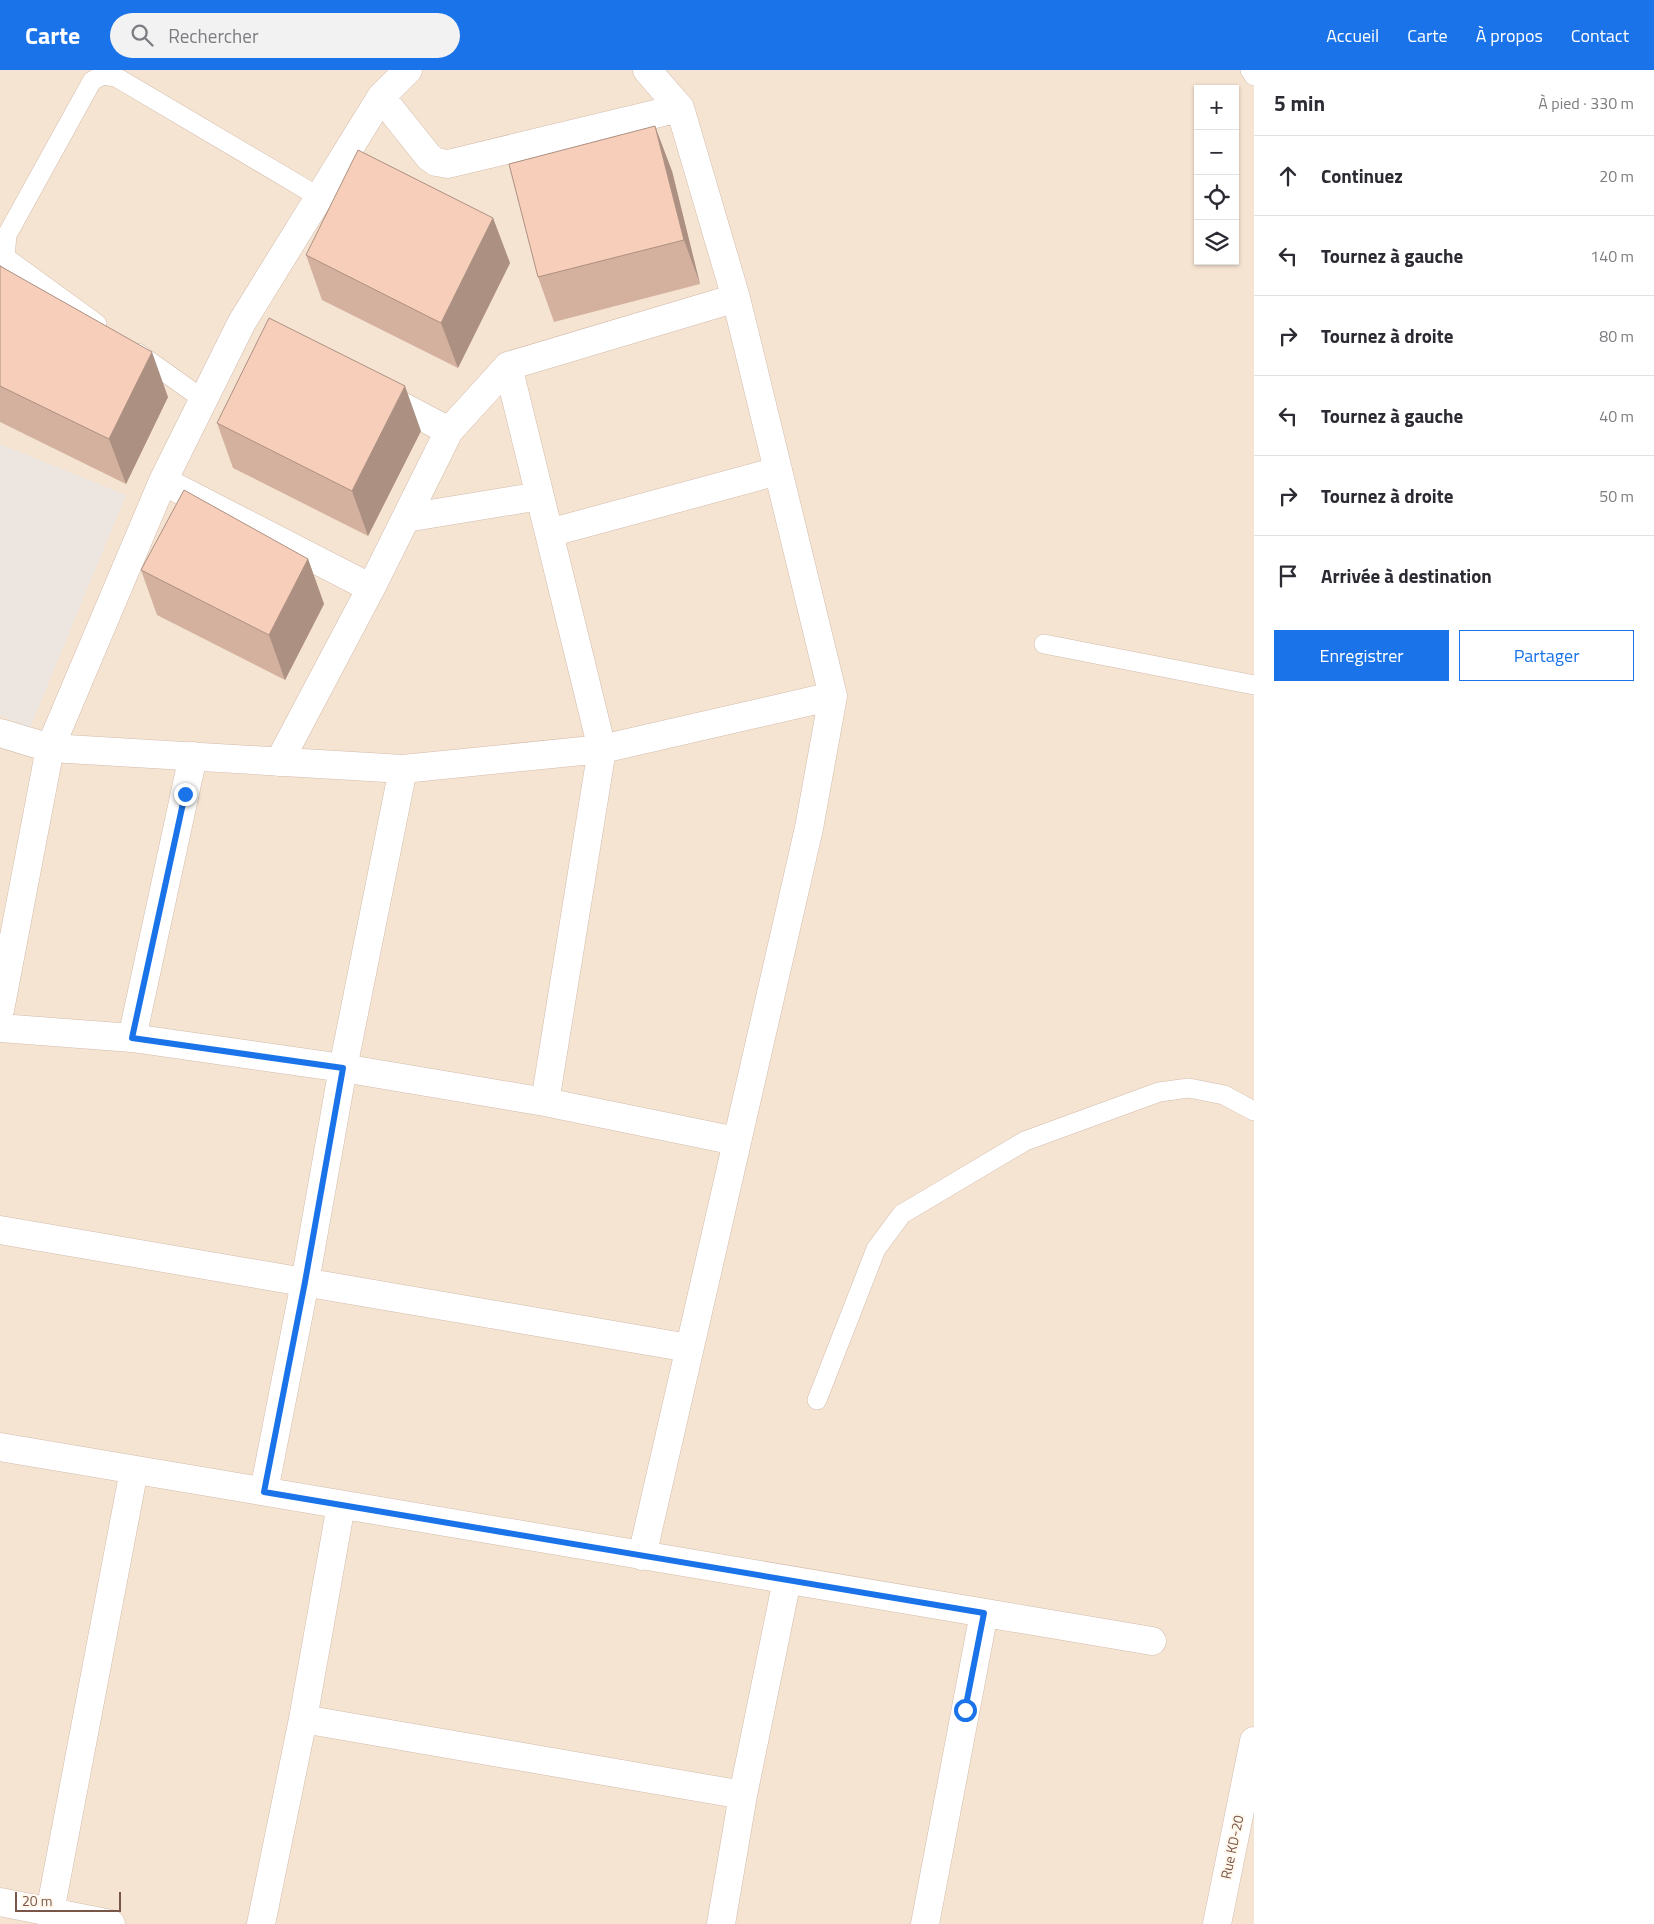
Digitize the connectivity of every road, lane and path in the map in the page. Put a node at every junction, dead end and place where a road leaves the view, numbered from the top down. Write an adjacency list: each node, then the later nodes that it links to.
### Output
1 (408, 70): 5 (street)
2 (647, 70): 6 (street)
3 (1250, 70): 4 (lane)
4 (1254, 76)
5 (381, 97): 6 (street); 7 (street)
6 (680, 108): 8 (street)
7 (319, 197): 11 (street); 11 (lane)
8 (736, 298): 9 (street); 13 (street)
9 (508, 366): 12 (street); 15 (street)
10 (363, 386): 12 (street)
11 (204, 400): 14 (street)
12 (449, 431): 16 (street)
13 (778, 471): 17 (street); 21 (street)
14 (163, 481): 18 (street); 23 (street)
15 (540, 496): 16 (street); 17 (street)
16 (406, 518): 18 (street)
17 (549, 533): 24 (street)
18 (371, 588): 26 (street)
19 (1044, 644): 20 (lane)
20 (1254, 685)
21 (833, 696): 24 (street); 34 (street)
22 (0, 733): 23 (street)
23 (50, 748): 25 (street); 28 (street)
24 (602, 749): 27 (street); 32 (street)
25 (193, 756): 26 (street); 30 (street)
26 (280, 762): 27 (street)
27 (403, 769): 31 (street)
28 (0, 1010)
29 (0, 1028): 30 (street)
30 (132, 1038): 31 (street)
31 (343, 1068): 32 (street); 36 (street)
32 (545, 1102): 34 (street)
33 (1254, 1111): 38 (lane)
34 (736, 1141): 37 (street)
35 (0, 1230): 36 (street)
36 (305, 1282): 37 (street); 41 (street)
37 (689, 1348): 43 (street)
38 (817, 1400)
39 (0, 1447): 40 (street)
40 (134, 1470): 41 (street); 51 (street)
41 (264, 1492): 42 (street)
42 (341, 1505): 43 (street); 47 (street)
43 (642, 1556): 44 (street)
44 (787, 1580): 45 (street); 49 (street)
45 (984, 1613): 46 (street); 55 (street)
46 (1152, 1641)
47 (303, 1719): 49 (street); 53 (street)
48 (1254, 1741): 56 (street, Rue KD-20)
49 (743, 1794): 54 (street)
50 (0, 1902): 51 (street)
51 (35, 1915): 52 (street)
52 (111, 1924)
53 (261, 1924)
54 (720, 1924)
55 (925, 1924)
56 (1216, 1924)

